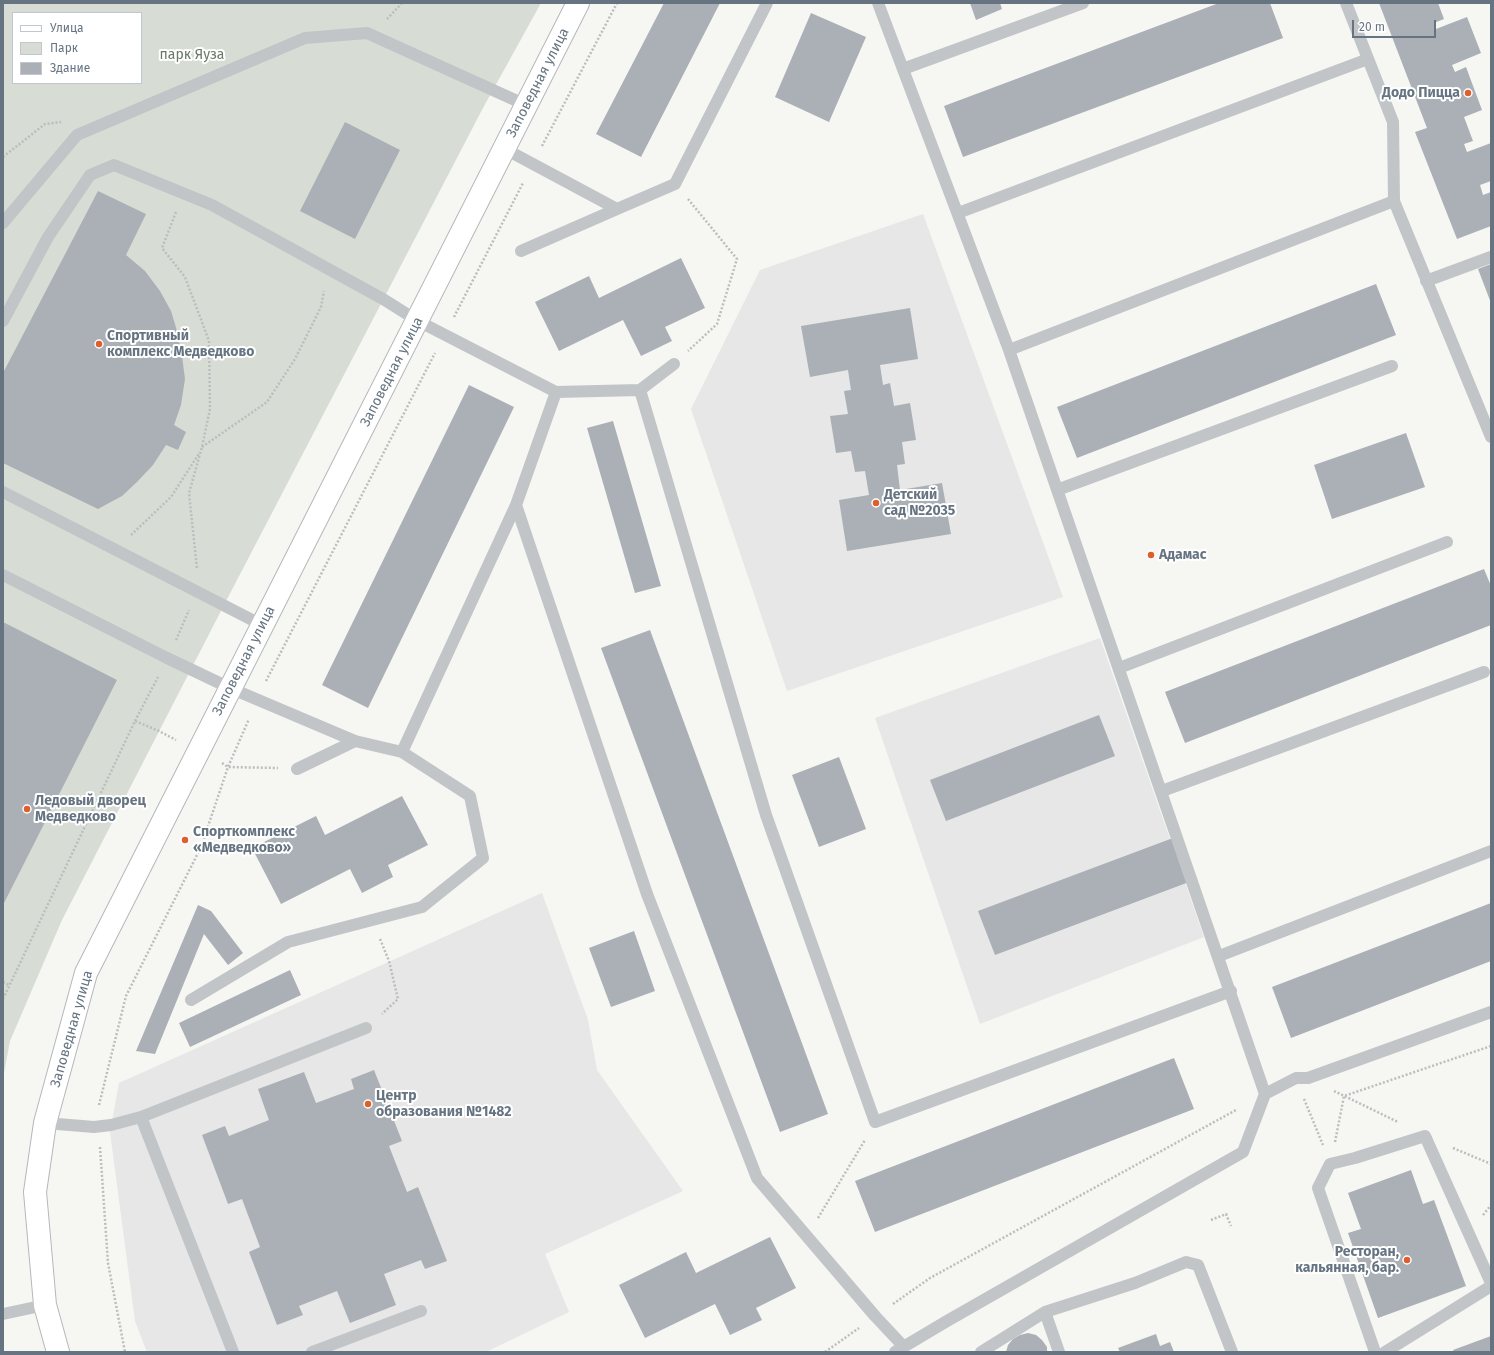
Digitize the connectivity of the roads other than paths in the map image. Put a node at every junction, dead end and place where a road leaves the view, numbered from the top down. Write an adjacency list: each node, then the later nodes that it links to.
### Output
1 (578, 3): 8 (street, Заповедная улица)
2 (767, 3): 11 (lane)
3 (878, 3): 7 (lane)
4 (1083, 3): 7 (lane)
5 (1346, 3): 6 (lane)
6 (1368, 59): 10 (lane); 12 (lane)
7 (903, 69): 12 (lane)
8 (526, 105): 9 (street, Заповедная улица); 13 (lane)
9 (505, 149): 11 (lane); 18 (street, Заповедная улица)
10 (1394, 201): 16 (lane); 19 (lane)
11 (617, 209): 14 (lane)
12 (958, 213): 19 (lane)
13 (3, 224)
14 (521, 252)
15 (1491, 257): 16 (lane)
16 (1426, 281): 24 (lane)
17 (3, 321): 18 (lane)
18 (418, 321): 23 (lane); 30 (street, Заповедная улица)
19 (1009, 350): 25 (lane)
20 (674, 364): 22 (lane)
21 (1392, 366): 25 (lane)
22 (640, 390): 23 (lane); 40 (lane)
23 (556, 392): 27 (lane)
24 (1491, 436)
25 (1057, 490): 31 (lane)
26 (3, 492): 30 (lane)
27 (516, 505): 35 (lane); 53 (lane)
28 (1446, 542): 31 (lane)
29 (3, 574): 33 (lane)
30 (262, 624): 33 (street, Заповедная улица)
31 (1119, 668): 37 (lane)
32 (1484, 672): 37 (lane)
33 (230, 688): 34 (lane); 46 (street, Заповедная улица)
34 (355, 741): 35 (lane); 36 (lane)
35 (402, 752): 41 (lane)
36 (297, 769)
37 (1162, 791): 39 (lane)
38 (1491, 851): 39 (lane)
39 (1219, 956): 40 (lane)
40 (1231, 991): 44 (lane)
41 (191, 1000)
42 (1491, 1012): 44 (lane)
43 (366, 1028): 45 (lane)
44 (1265, 1094): 53 (lane)
45 (141, 1117): 46 (lane); 55 (lane)
46 (45, 1123): 49 (street, Заповедная улица)
47 (1491, 1283): 60 (lane)
48 (1491, 1286): 61 (lane)
49 (45, 1305): 52 (lane); 54 (street, Заповедная улица)
50 (421, 1311): 56 (lane)
51 (1045, 1312): 57 (lane); 58 (lane); 59 (lane)
52 (3, 1314)
53 (899, 1349)
54 (58, 1352)
55 (233, 1352)
56 (312, 1352)
57 (981, 1352)
58 (1059, 1352)
59 (1232, 1352)
60 (1375, 1352)
61 (1386, 1352)

